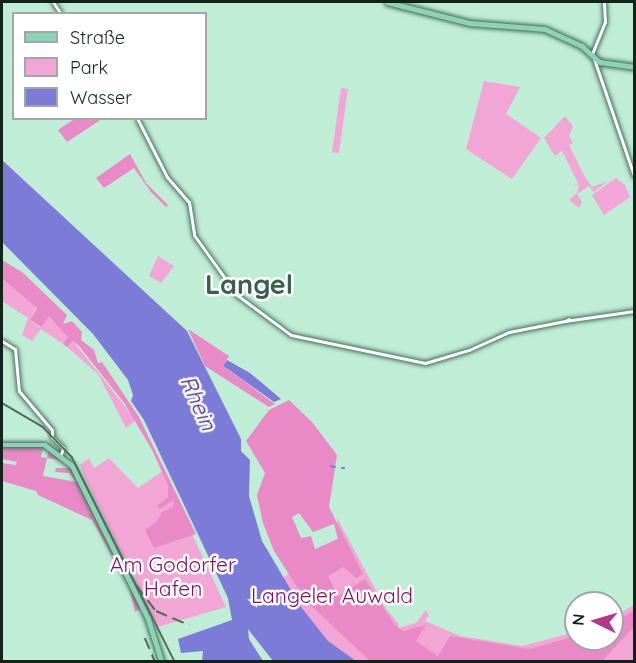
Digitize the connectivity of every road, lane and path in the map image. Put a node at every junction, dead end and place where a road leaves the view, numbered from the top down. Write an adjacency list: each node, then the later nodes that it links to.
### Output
1 (387, 2): 3 (main road)
2 (604, 2): 3 (street)
3 (593, 57): 4 (main road); 6 (street)
4 (634, 67)
5 (138, 120): 8 (street)
6 (633, 163): 7 (street)
7 (634, 176)
8 (634, 310)
9 (2, 341): 11 (street)
10 (2, 445): 11 (main road)
11 (61, 454): 12 (main road)
12 (162, 662)

